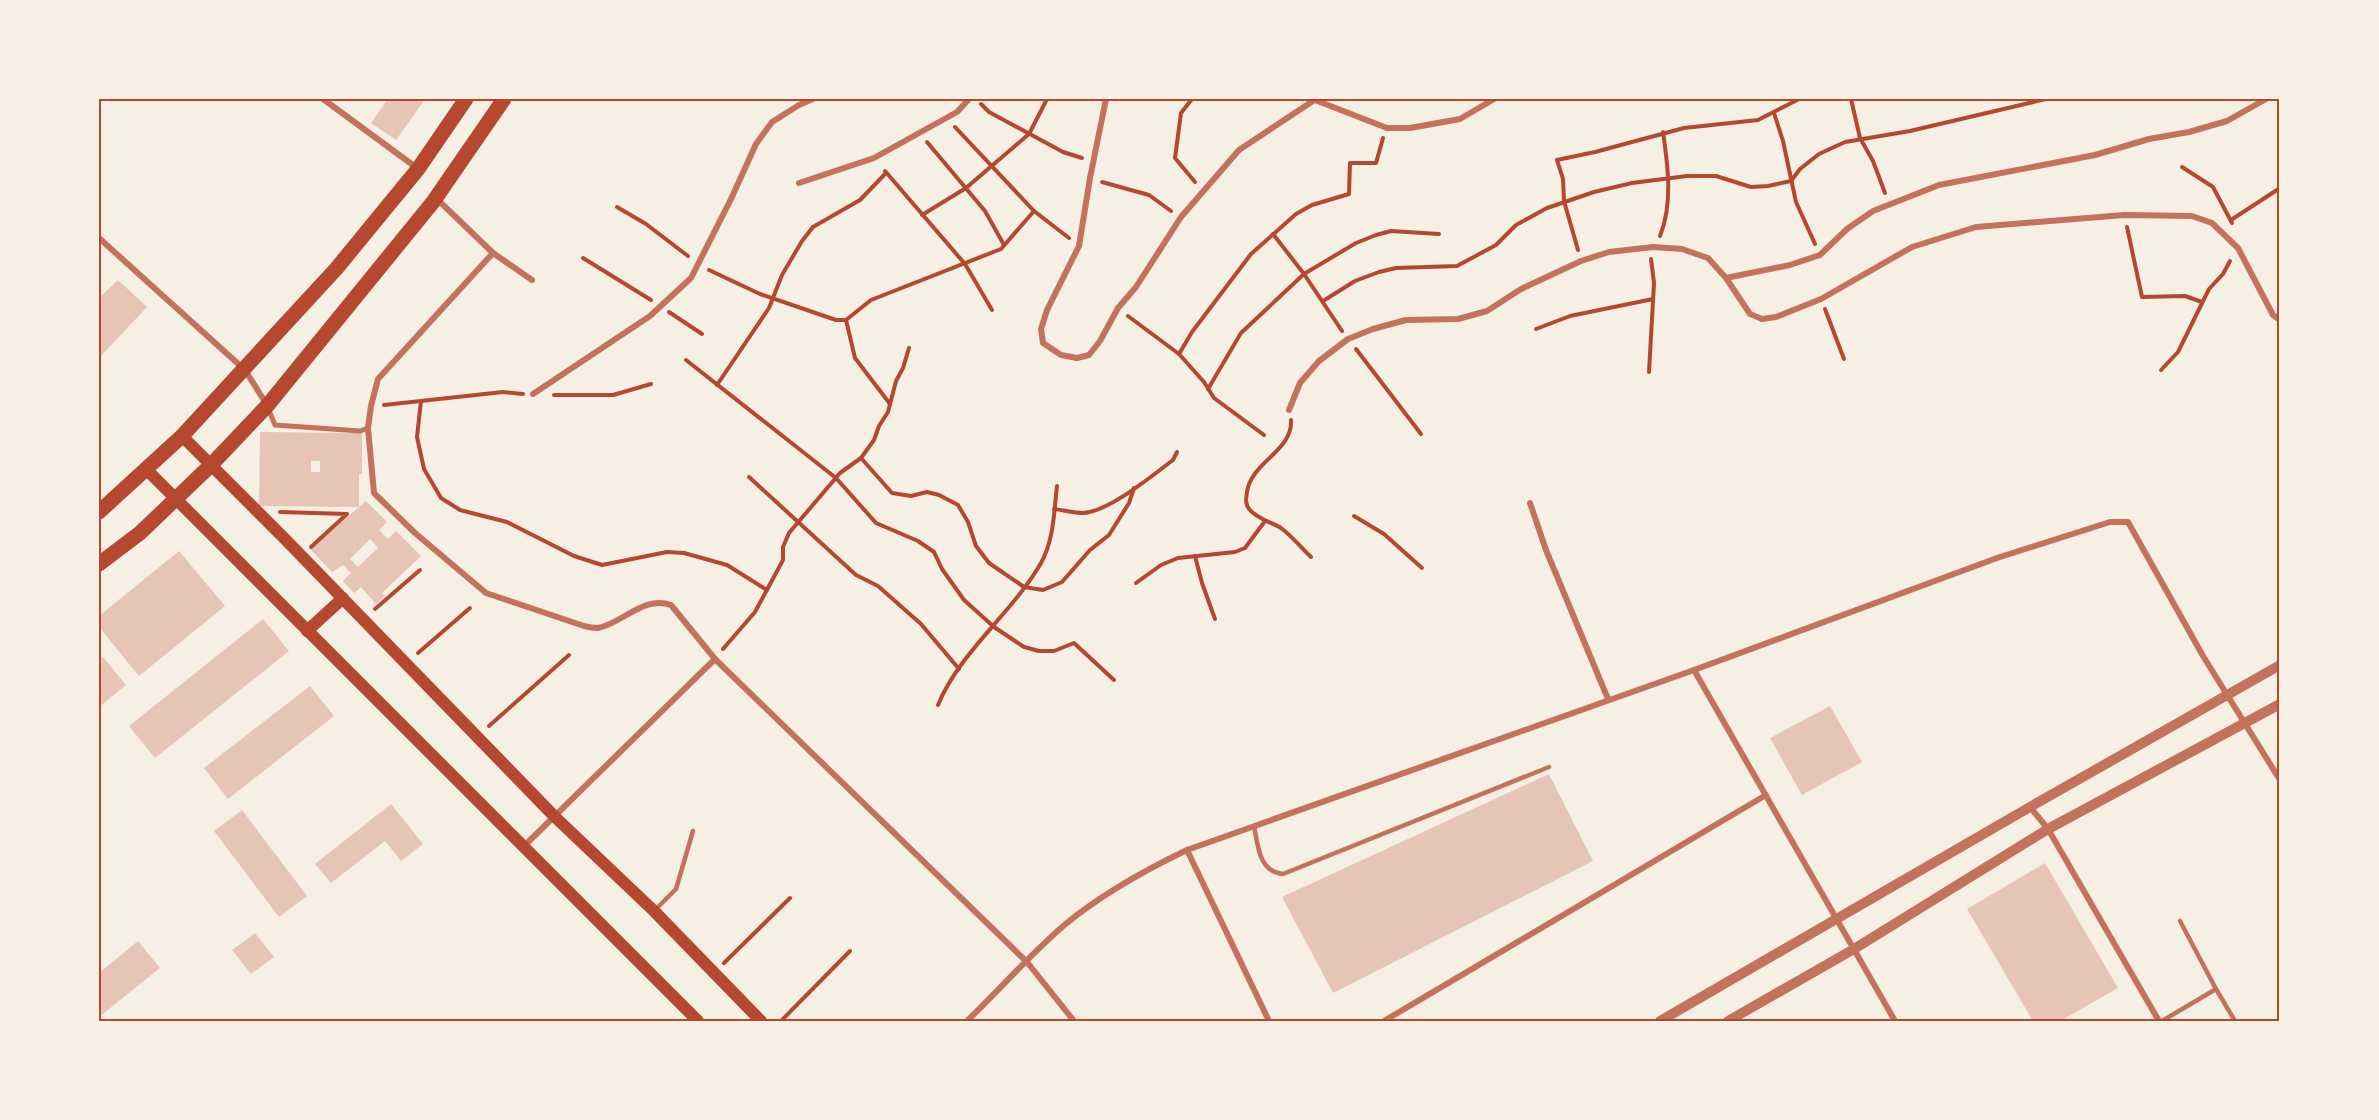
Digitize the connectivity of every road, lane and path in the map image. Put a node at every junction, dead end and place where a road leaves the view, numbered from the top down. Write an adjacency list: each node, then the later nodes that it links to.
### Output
1 (323, 99): 26 (street)
2 (466, 99): 26 (main road)
3 (504, 99): 34 (main road)
4 (813, 99): 52 (street)
5 (969, 99): 17 (street)
6 (976, 99): 20 (path)
7 (1047, 99): 20 (path)
8 (1106, 99): 23 (street)
9 (1192, 99): 33 (path)
10 (1316, 99): 18 (street); 33 (street)
11 (1494, 99): 18 (street)
12 (1799, 99): 16 (path)
13 (1851, 99): 21 (path)
14 (2046, 99): 21 (path)
15 (2266, 99): 36 (street)
16 (1774, 113): 29 (path); 35 (path)
17 (946, 117): 19 (street); 24 (path)
18 (1386, 128): 69 (path)
19 (919, 132): 22 (street); 31 (path)
20 (1029, 134): 23 (path); 24 (path)
21 (1860, 138): 29 (path); 36 (path)
22 (874, 158): 27 (path); 30 (street)
23 (1093, 161): 28 (street)
24 (992, 166): 31 (path); 38 (path)
25 (2182, 167): 42 (path)
26 (418, 169): 72 (main road)
27 (886, 173): 39 (path); 56 (path)
28 (1090, 178): 41 (path); 46 (street)
29 (1791, 181): 35 (path); 49 (path)
30 (799, 183)
31 (966, 188): 39 (path); 45 (path)
32 (2280, 188): 42 (path)
33 (1204, 191): 41 (street)
34 (436, 198): 48 (street); 80 (main road)
35 (1564, 201): 51 (path); 59 (path)
36 (1890, 205): 49 (street)
37 (617, 207): 52 (path)
38 (1034, 211): 45 (path); 46 (path)
39 (922, 215): 53 (path)
40 (2124, 215): 47 (street); 58 (street); 60 (path)
41 (1181, 218): 62 (street)
42 (2231, 220): 47 (path)
43 (1439, 234): 76 (path)
44 (99, 237): 72 (street)
45 (1004, 244): 53 (path)
46 (1079, 246): 62 (street)
47 (2238, 248): 60 (path); 65 (street)
48 (493, 253): 55 (street); 81 (street)
49 (1821, 255): 54 (street)
50 (583, 258): 61 (path)
51 (1581, 261): 54 (street); 82 (street)
52 (697, 264): 56 (path); 61 (street)
53 (965, 264): 63 (path); 64 (path)
54 (1726, 278): 58 (street)
55 (531, 280)
56 (771, 298): 64 (path); 75 (path)
57 (1653, 299): 66 (path)
58 (1821, 299): 70 (path)
59 (1323, 302)
60 (2202, 302): 73 (path)
61 (660, 306): 67 (path); 77 (street)
62 (1118, 308): 69 (path)
63 (992, 310)
64 (846, 320): 79 (path)
65 (2280, 320)
66 (1536, 329)
67 (702, 334)
68 (909, 348): 79 (path)
69 (1179, 354): 76 (path)
70 (1844, 359)
71 (686, 360): 75 (path)
72 (245, 370): 80 (street); 85 (main road)
73 (2161, 370)
74 (651, 384): 77 (path)
75 (717, 384): 91 (path)
76 (1208, 389): 84 (path)
77 (533, 394): 78 (path)
78 (422, 401): 81 (path); 110 (path)
79 (890, 404): 87 (path)
80 (267, 406): 83 (street); 88 (main road)
81 (371, 406): 83 (street)
82 (1289, 410): 101 (path)
83 (368, 428): 119 (street)
84 (1264, 435)
85 (182, 436): 88 (main road); 89 (main road)
86 (1177, 452): 93 (path)
87 (861, 458): 91 (path); 109 (path)
88 (211, 465): 94 (main road); 111 (main road)
89 (146, 469): 94 (main road); 97 (main road)
90 (749, 477): 100 (path)
91 (836, 478): 100 (path); 115 (path)
92 (1057, 486): 96 (path)
93 (1134, 488): 96 (path); 109 (path)
94 (175, 499): 105 (main road); 116 (main road)
95 (1530, 504): 125 (street)
96 (1054, 509): 109 (path)
97 (99, 512)
98 (270, 512): 102 (path)
99 (1354, 516): 106 (path)
100 (799, 521): 110 (path); 121 (path)
101 (1265, 521): 103 (path); 104 (path)
102 (310, 549)
103 (1195, 556): 108 (path); 114 (path)
104 (1311, 557)
105 (99, 564)
106 (1422, 568)
107 (420, 570): 113 (path)
108 (1136, 583)
109 (1024, 587): 115 (path)
110 (767, 590): 119 (path)
111 (343, 598): 116 (main road); 134 (main road)
112 (470, 608): 117 (path)
113 (374, 610)
114 (1215, 619)
115 (994, 627): 121 (path); 123 (path)
116 (307, 631): 138 (main road)
117 (416, 655)
118 (568, 655): 129 (path)
119 (715, 659): 134 (street); 146 (street)
120 (2280, 665): 124 (street)
121 (958, 669): 127 (path)
122 (1694, 670): 124 (street); 125 (street); 132 (street)
123 (1114, 680)
124 (2228, 695): 128 (street); 133 (street)
125 (1608, 699): 135 (street)
126 (2280, 704): 128 (street)
127 (939, 705)
128 (2247, 723): 131 (street); 136 (street)
129 (486, 729)
130 (1549, 766): 135 (lane)
131 (2280, 780)
132 (1766, 795): 142 (street); 155 (street)
133 (2030, 807): 136 (street); 142 (street)
134 (554, 816): 138 (street); 141 (main road)
135 (1254, 826): 139 (street)
136 (2048, 829): 144 (street); 159 (street)
137 (693, 831): 141 (lane)
138 (522, 848): 149 (main road)
139 (1187, 850): 146 (street); 154 (street)
140 (790, 898): 147 (path)
141 (654, 911): 147 (main road)
142 (1836, 919): 144 (street); 156 (street)
143 (2180, 921): 148 (lane)
144 (1854, 949): 157 (street); 158 (street)
145 (850, 951): 151 (path)
146 (1027, 962): 152 (street); 153 (street)
147 (713, 974): 150 (main road)
148 (2216, 989): 159 (lane); 160 (lane)
149 (698, 1021)
150 (761, 1021)
151 (781, 1021)
152 (967, 1021)
153 (1074, 1021)
154 (1269, 1021)
155 (1384, 1021)
156 (1660, 1021)
157 (1728, 1021)
158 (1895, 1021)
159 (2161, 1021)
160 (2235, 1021)

